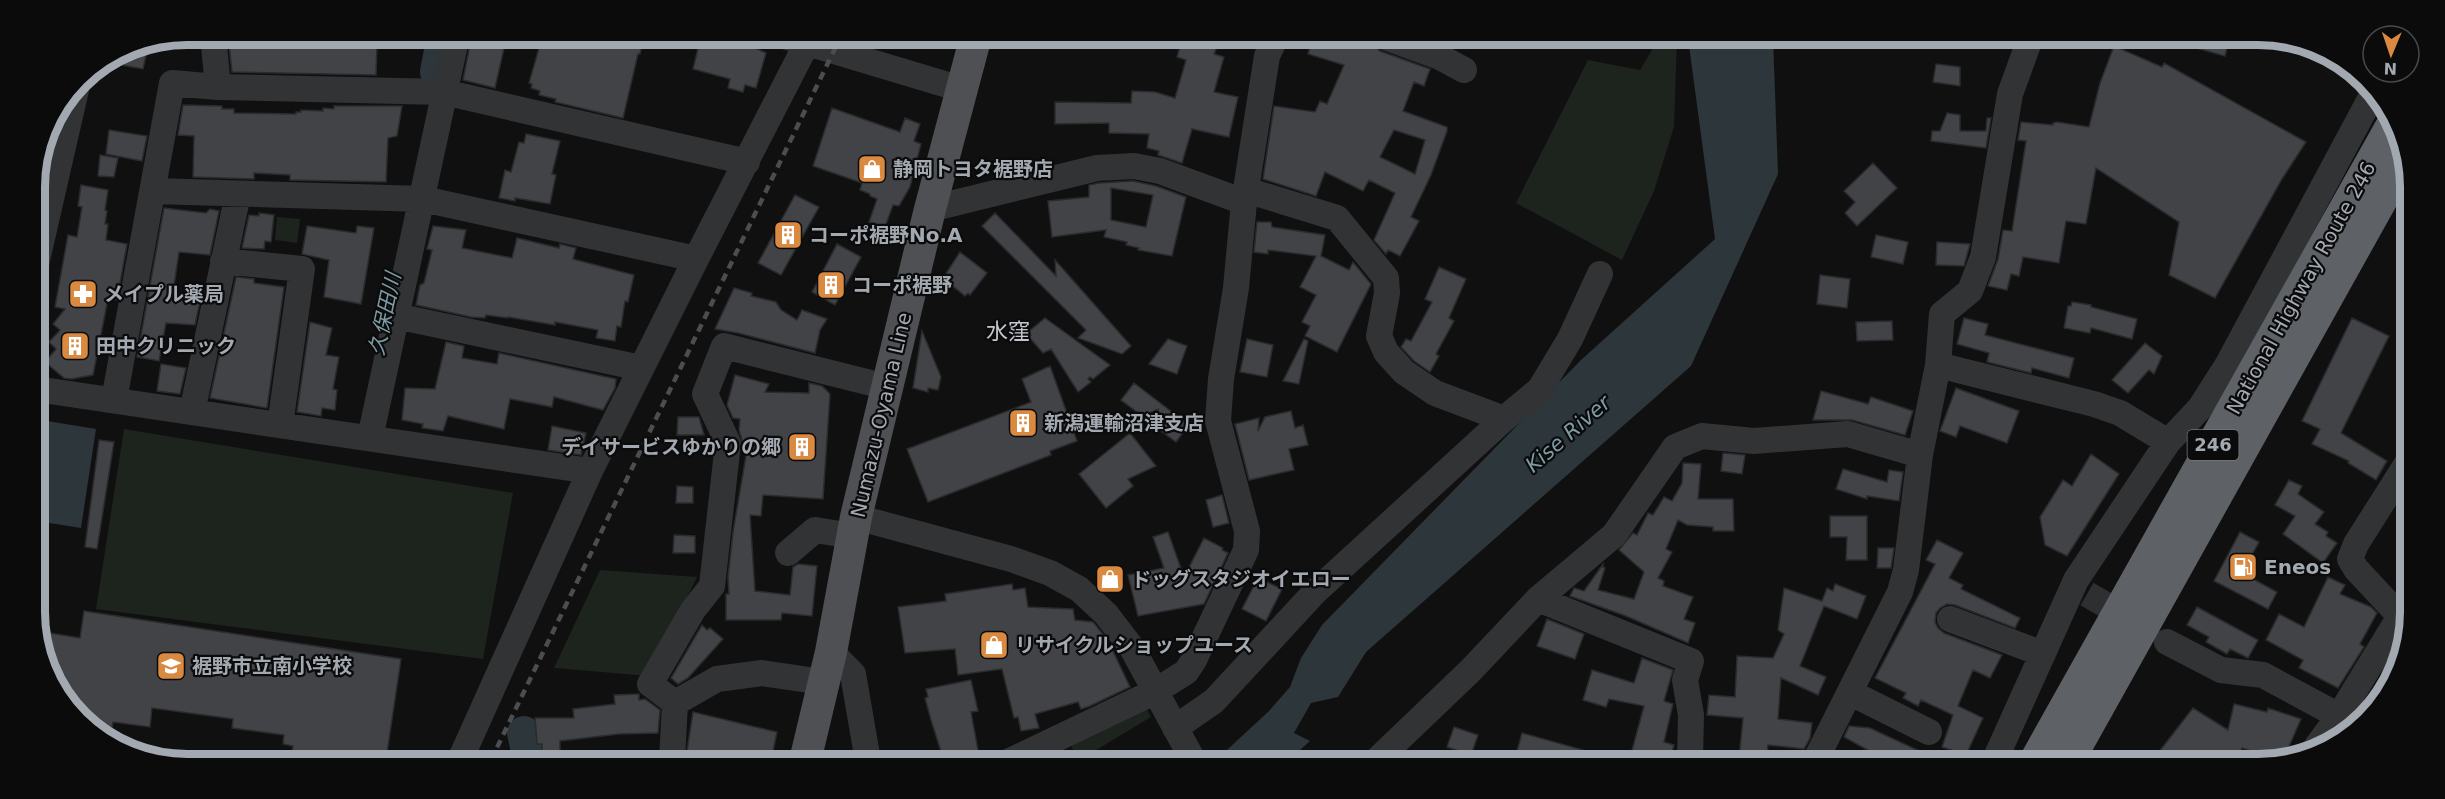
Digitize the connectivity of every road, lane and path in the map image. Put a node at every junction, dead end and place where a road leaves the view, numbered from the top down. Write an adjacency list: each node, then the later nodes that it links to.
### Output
1 (214, 45): 10 (street)
2 (456, 45): 12 (street)
3 (793, 45): 16 (street)
4 (812, 45): 11 (street)
5 (973, 45): 11 (main road, Numazu-Oyama Line)
6 (1272, 45): 20 (street)
7 (1405, 45): 9 (street)
8 (2028, 45): 28 (street)
9 (1464, 70)
10 (218, 87): 12 (street); 18 (street)
11 (961, 89): 22 (main road, Numazu-Oyama Line)
12 (444, 92): 16 (street); 21 (street)
13 (2370, 99): 33 (street)
14 (73, 101): 23 (street)
15 (2388, 132): 70 (highway, National Highway Route 246 / 246)
16 (747, 162): 24 (street)
17 (2399, 168): 71 (highway, National Highway Route 246 / 246)
18 (154, 191): 19 (street); 32 (street)
19 (238, 194): 21 (street); 25 (street)
20 (1245, 196): 22 (street); 35 (street); 52 (street)
21 (423, 199): 24 (street); 27 (street)
22 (930, 209): 30 (main road, Numazu-Oyama Line)
23 (45, 225)
24 (696, 259): 29 (street)
25 (223, 261): 34 (street); 36 (street)
26 (1600, 274): 35 (street)
27 (396, 316): 29 (street); 37 (street)
28 (1938, 365): 38 (street); 39 (street)
29 (641, 368): 40 (street)
30 (887, 387): 42 (main road, Numazu-Oyama Line); 54 (street)
31 (45, 390): 32 (street)
32 (114, 400): 34 (street)
33 (2200, 408): 38 (street); 69 (street)
34 (192, 412): 36 (street)
35 (1504, 418): 56 (street)
36 (280, 425): 37 (street)
37 (369, 438): 40 (street)
38 (2168, 442): 50 (street)
39 (1920, 455): 44 (street); 53 (street)
40 (590, 471): 59 (street)
41 (2400, 474): 45 (street)
42 (855, 527): 43 (street); 49 (main road, Numazu-Oyama Line); 52 (street)
43 (788, 553)
44 (1538, 599): 65 (street); 66 (street)
45 (2400, 609)
46 (2400, 615): 55 (street)
47 (1950, 619): 50 (street)
48 (2167, 642): 55 (street)
49 (831, 652): 51 (main road, Numazu-Oyama Line); 62 (street)
50 (2043, 654): 68 (street)
51 (823, 682): 54 (street); 61 (main road, Numazu-Oyama Line)
52 (1154, 692): 56 (street); 63 (street)
53 (1851, 693): 57 (street); 67 (street)
54 (675, 703): 60 (street)
55 (2339, 716): 58 (street)
56 (1177, 732): 64 (street)
57 (1929, 732)
58 (2323, 738)
59 (463, 754)
60 (672, 754)
61 (808, 754)
62 (867, 754)
63 (1025, 754)
64 (1189, 754)
65 (1383, 754)
66 (1690, 754)
67 (1819, 754)
68 (1998, 754)
69 (2013, 754)
70 (2040, 754)
71 (2072, 754)

